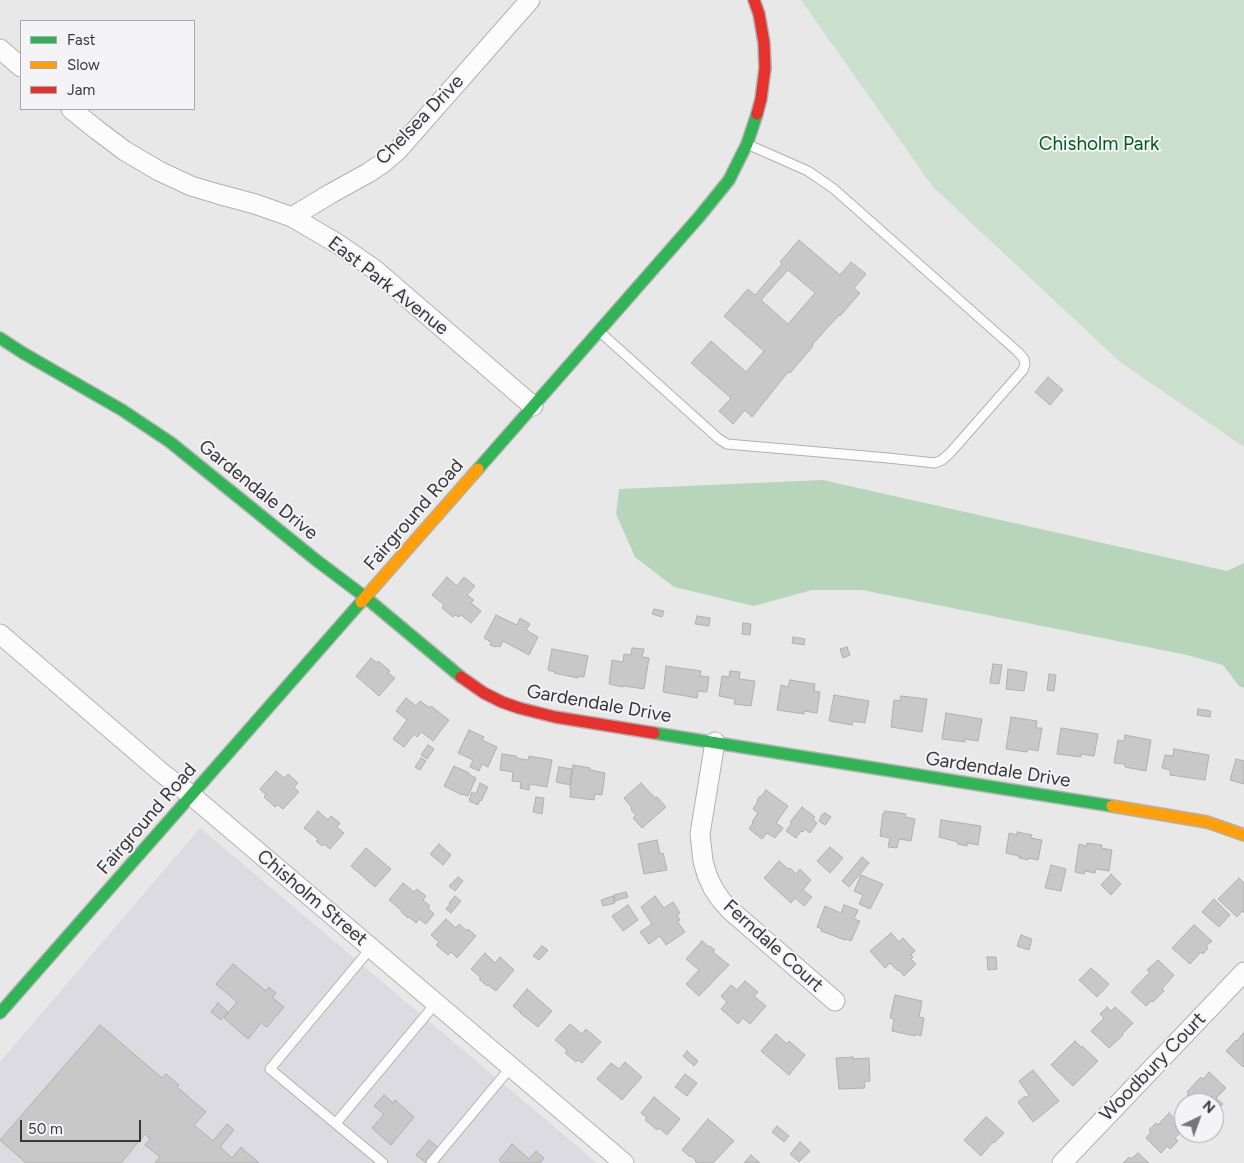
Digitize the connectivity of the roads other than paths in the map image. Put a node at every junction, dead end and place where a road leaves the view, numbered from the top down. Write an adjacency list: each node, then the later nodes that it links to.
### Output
1 (530, 0): 7 (street, Chelsea Drive)
2 (754, 0): 6 (street, Fairground Road)
3 (0, 49): 4 (street)
4 (20, 66)
5 (72, 110): 7 (street, East Park Avenue)
6 (747, 144): 8 (street, Fairground Road); 8 (lane)
7 (292, 217): 10 (street, East Park Avenue)
8 (599, 331): 10 (street, Fairground Road)
9 (0, 338): 11 (street, Gardendale Drive)
10 (533, 406): 11 (street, Fairground Road)
11 (365, 596): 13 (street, Gardendale Drive); 14 (street, Fairground Road)
12 (0, 634): 14 (street, Chisholm Street)
13 (716, 742): 15 (street, Gardendale Drive); 18 (street, Ferndale Court)
14 (191, 795): 16 (street, Chisholm Street); 20 (street, Fairground Road)
15 (1244, 835)
16 (371, 948): 19 (street, Chisholm Street); 22 (lane)
17 (1244, 972): 26 (street, Woodbury Court)
18 (835, 1001)
19 (436, 1003): 21 (street, Chisholm Street); 22 (lane)
20 (0, 1013)
21 (511, 1067): 24 (lane); 25 (street, Chisholm Street)
22 (336, 1123): 23 (lane)
23 (383, 1163)
24 (431, 1163)
25 (624, 1163)
26 (1062, 1163)

